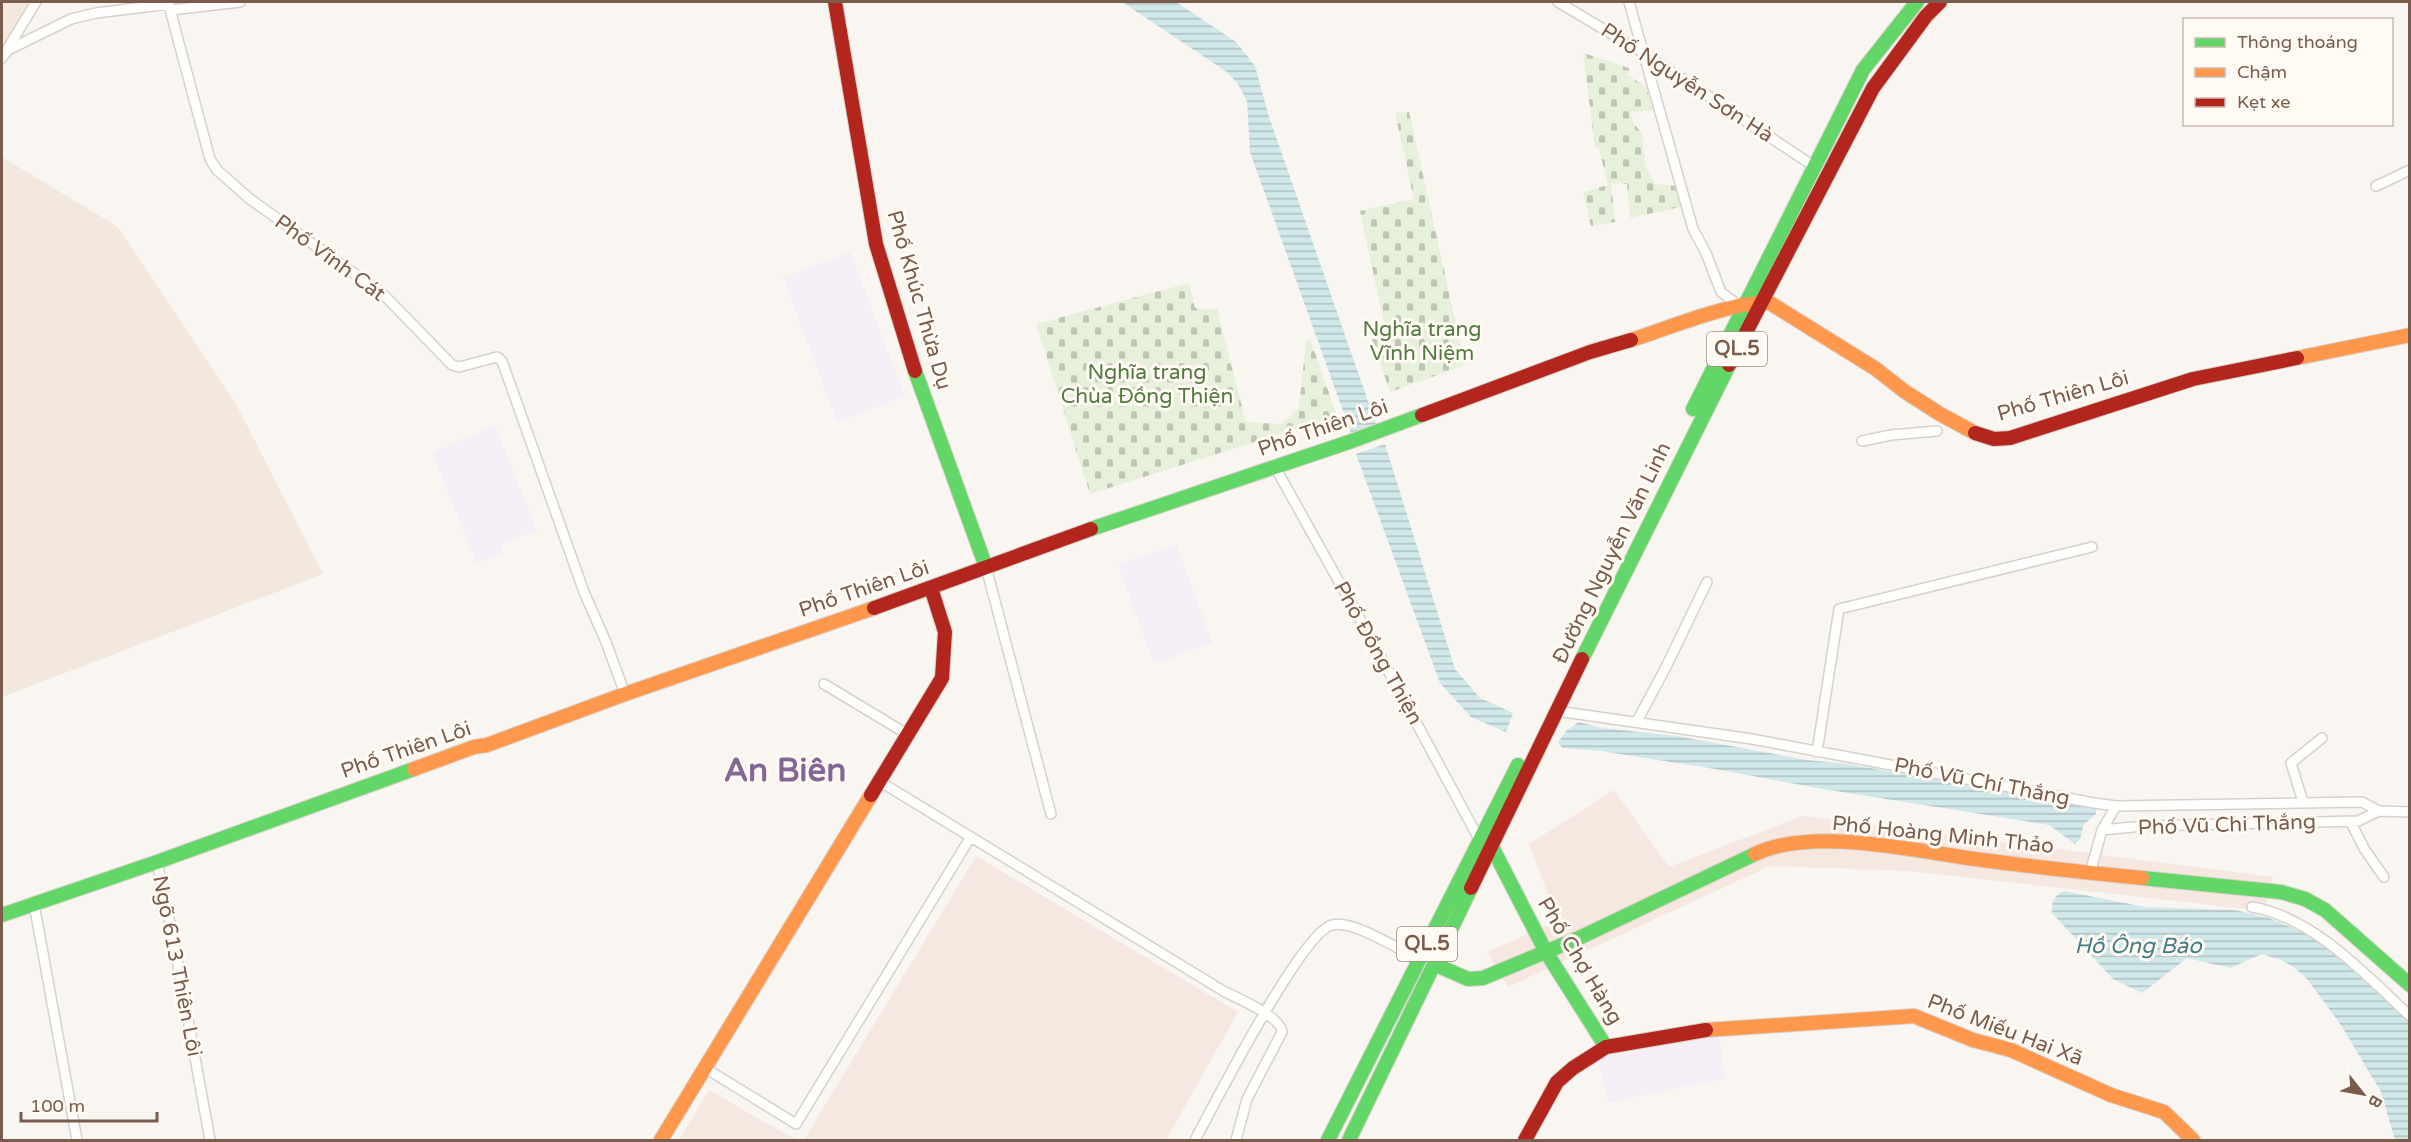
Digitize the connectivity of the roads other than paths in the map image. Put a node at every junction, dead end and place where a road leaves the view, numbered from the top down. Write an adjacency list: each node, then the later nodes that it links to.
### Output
1 (36, 2): 10 (street)
2 (240, 2): 8 (street)
3 (835, 2): 21 (main road, Phố Khúc Thừa Dụ)
4 (1558, 2): 9 (street, Phố Nguyễn Sơn Hà)
5 (1629, 2): 9 (street)
6 (1917, 2): 11 (main road, Đường Nguyễn Văn Linh / QL.5)
7 (1940, 2): 14 (main road, Đường Nguyễn Văn Linh / QL.5)
8 (169, 5): 10 (street); 25 (street, Phố Vĩnh Cát)
9 (1642, 52): 11 (street, Phố Nguyễn Sơn Hà); 15 (street)
10 (5, 54)
11 (1815, 166): 15 (main road, Đường Nguyễn Văn Linh / QL.5)
12 (2409, 170): 13 (street)
13 (2376, 186)
14 (1760, 302): 15 (main road, Phố Thiên Lôi); 16 (main road, Phố Thiên Lôi); 26 (main road, Đường Nguyễn Văn Linh / QL.5)
15 (1742, 308): 19 (main road, Phố Thiên Lôi); 26 (main road, Đường Nguyễn Văn Linh / QL.5)
16 (2409, 335)
17 (1937, 431): 18 (street)
18 (1862, 441)
19 (1275, 467): 21 (main road, Phố Thiên Lôi); 41 (street, Phố Đồng Thiện)
20 (2092, 547): 31 (street)
21 (986, 567): 23 (main road, Phố Thiên Lôi); 37 (street)
22 (1707, 582): 27 (street)
23 (931, 588): 25 (main road, Phố Thiên Lôi); 28 (main road)
24 (824, 684): 28 (street)
25 (625, 694): 43 (main road, Phố Thiên Lôi)
26 (1550, 712): 27 (street, Phố Vũ Chí Thắng); 30 (main road, Đường Nguyễn Văn Linh / QL.5)
27 (1637, 721): 31 (street, Phố Vũ Chí Thắng)
28 (907, 734): 32 (main road)
29 (2322, 738): 33 (street)
30 (1533, 747): 41 (main road, Đường Nguyễn Văn Linh / QL.5); 42 (main road, Đường Nguyễn Văn Linh / QL.5)
31 (1817, 752): 34 (street, Phố Vũ Chí Thắng)
32 (879, 781): 40 (street); 56 (main road)
33 (2303, 802): 34 (street, Phố Vũ Chí Thắng); 35 (street, Phố Vũ Chí Thắng)
34 (2116, 806): 39 (street, Phố Vũ Chi Thắng)
35 (2379, 811): 36 (street, Phố Vũ Chí Thắng); 38 (street, Phố Vũ Chi Thắng)
36 (2409, 812)
37 (1051, 814)
38 (2350, 821): 39 (street, Phố Vũ Chi Thắng); 45 (street)
39 (2102, 830): 44 (street)
40 (970, 838): 53 (street); 56 (street)
41 (1479, 839): 50 (main road, Đường Nguyễn Văn Linh / QL.5)
42 (1492, 847): 49 (main road, Phố Chợ Hàng); 51 (main road, Đường Nguyễn Văn Linh / QL.5)
43 (157, 862): 46 (main road, Phố Thiên Lôi); 58 (street, Ngõ 613 Thiên Lôi)
44 (2090, 873): 49 (main road, Phố Hoàng Minh Thảo); 52 (main road, Phố Hoàng Minh Thảo)
45 (2384, 877)
46 (34, 904): 48 (main road, Phố Thiên Lôi); 57 (street)
47 (2252, 907): 54 (street)
48 (2, 915)
49 (1546, 952): 51 (main road, Phố Hoàng Minh Thảo); 55 (main road, Phố Chợ Hàng)
50 (1420, 960): 53 (street); 62 (main road, Đường Nguyễn Văn Linh / QL.5)
51 (1434, 964): 63 (main road, Đường Nguyễn Văn Linh / QL.5)
52 (2409, 985)
53 (1265, 1012): 60 (street); 61 (street)
54 (2409, 1016)
55 (1606, 1047): 64 (main road, Phố Chợ Hàng); 65 (main road, Phố Miếu Hai Xã)
56 (705, 1068): 59 (main road)
57 (77, 1140)
58 (210, 1140)
59 (661, 1140)
60 (1195, 1140)
61 (1236, 1140)
62 (1328, 1140)
63 (1349, 1140)
64 (1525, 1140)
65 (2193, 1140)

